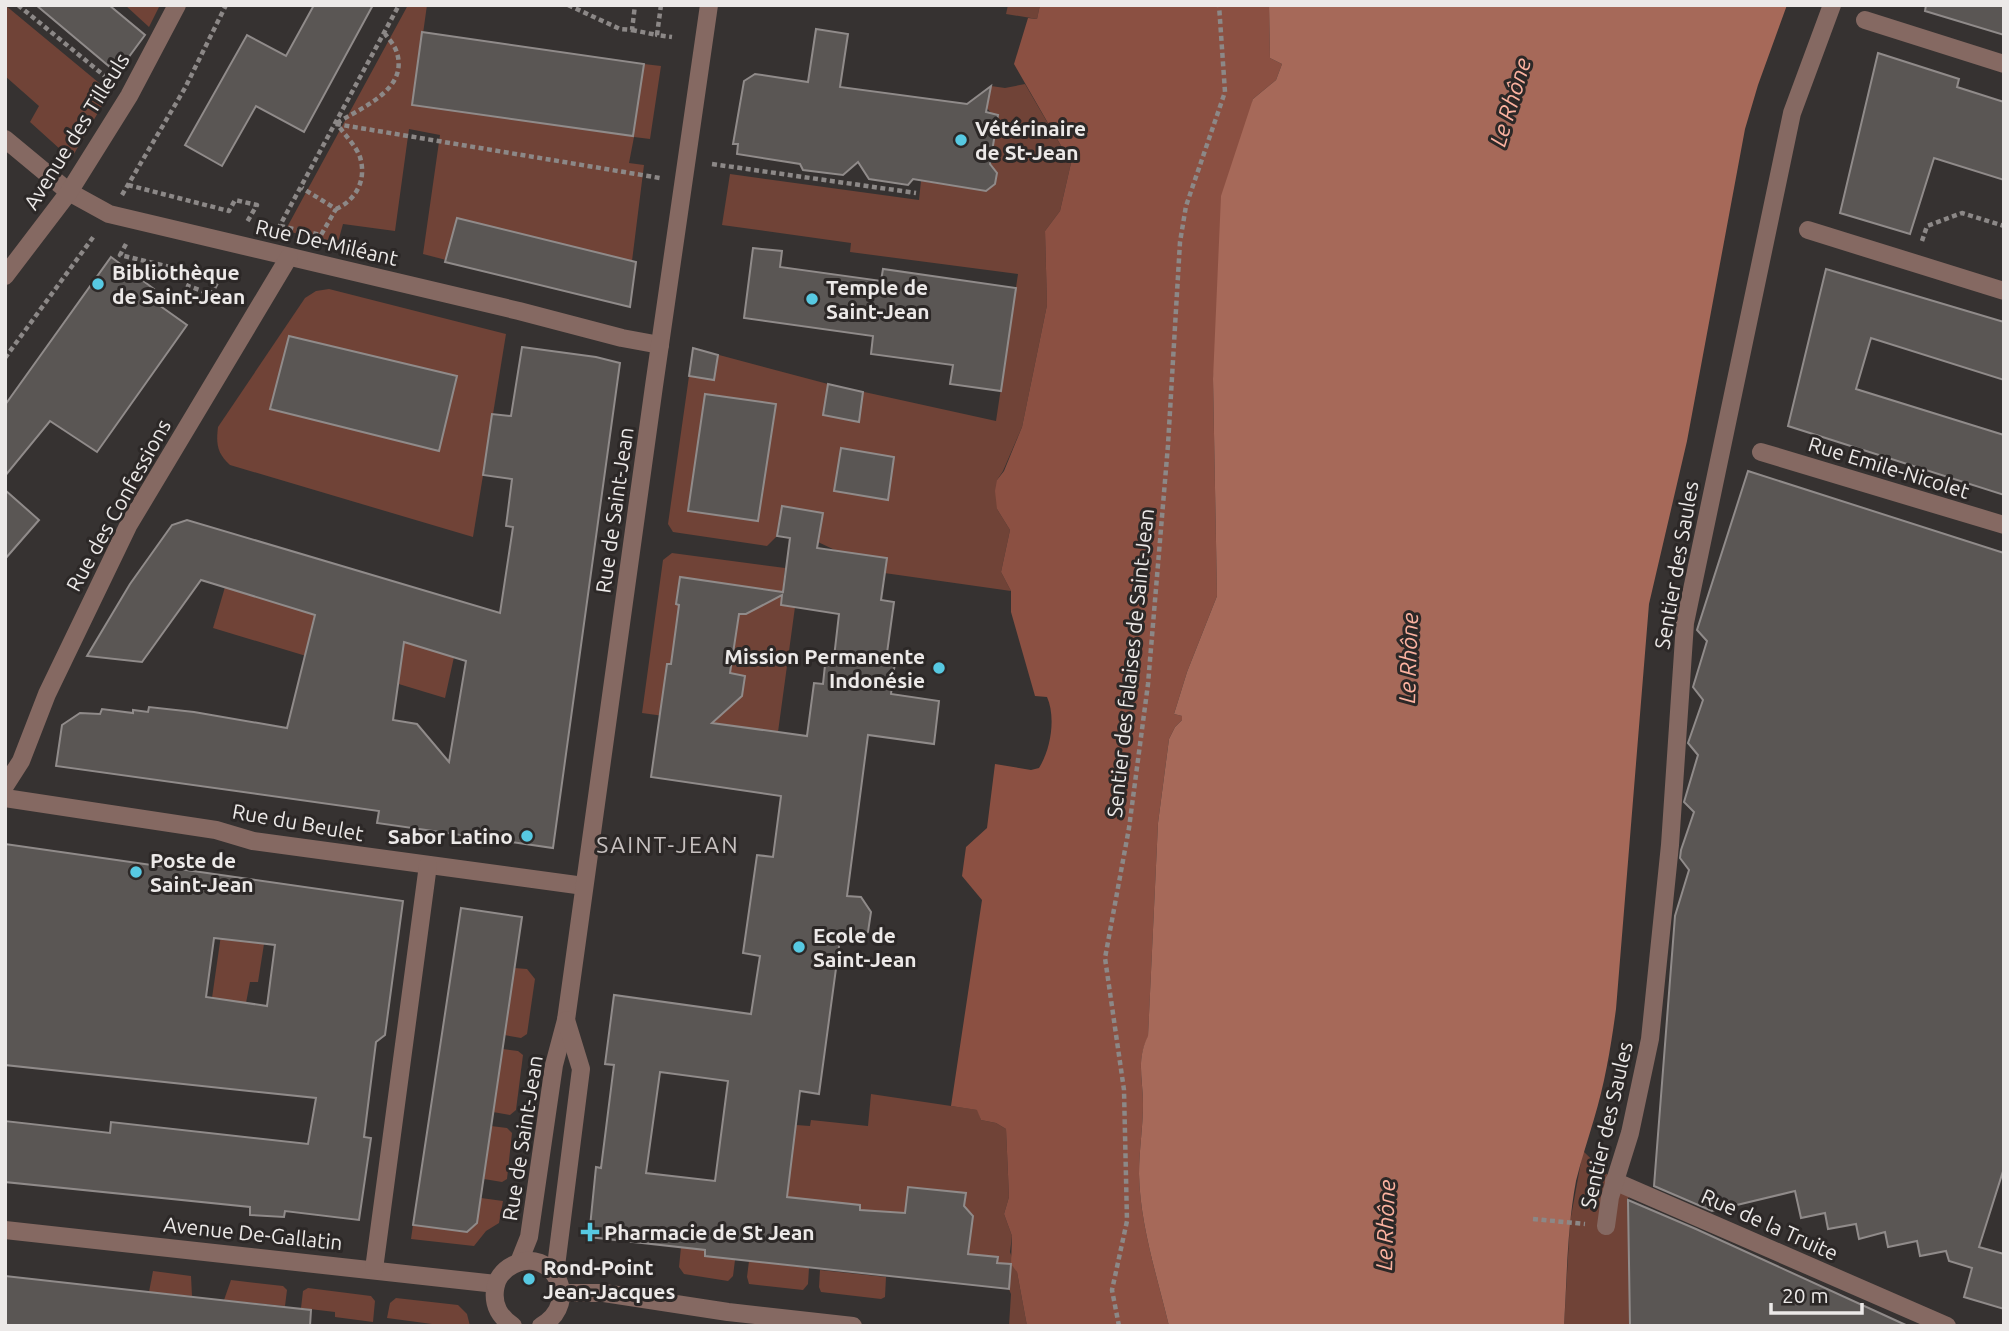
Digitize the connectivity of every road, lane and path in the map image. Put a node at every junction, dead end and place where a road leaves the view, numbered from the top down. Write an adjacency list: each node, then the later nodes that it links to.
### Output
1 (18, 5): 17 (path)
2 (177, 5): 17 (street, Avenue des Tilleuls)
3 (226, 5): 22 (path)
4 (399, 5): 13 (path)
5 (568, 5): 12 (path)
6 (635, 5): 12 (path)
7 (661, 5): 14 (path)
8 (709, 5): 40 (street, Rue de Saint-Jean)
9 (1219, 5): 63 (path, Sentier des falaises de Saint-Jean)
10 (1832, 5): 49 (street, Sentier des Saules)
11 (1865, 20): 16 (street)
12 (632, 30): 14 (path)
13 (385, 33): 18 (path); 18 (path)
14 (657, 35): 15 (path)
15 (673, 37)
16 (2004, 64)
17 (129, 96): 24 (street, Avenue des Tilleuls)
18 (336, 124): 21 (path); 23 (path); 27 (path)
19 (5, 139): 24 (street, Rue De-Miléant)
20 (712, 164): 25 (path)
21 (662, 179)
22 (128, 185): 26 (path); 28 (path)
23 (302, 188): 27 (path); 29 (path)
24 (69, 192): 36 (street, Rue De-Miléant); 38 (street, Avenue des Tilleuls)
25 (916, 193)
26 (122, 195)
27 (336, 209): 29 (path)
28 (248, 220)
29 (280, 226): 32 (path)
30 (2004, 226): 35 (path)
31 (1808, 230): 39 (street)
32 (276, 233)
33 (94, 236): 41 (path)
34 (126, 244): 37 (path)
35 (1920, 245)
36 (289, 257): 40 (street, Rue De-Miléant); 44 (street, Rue des Confessions)
37 (224, 269)
38 (5, 276)
39 (2004, 291)
40 (660, 345): 47 (street, Rue de Saint-Jean)
41 (5, 358)
42 (1761, 452): 43 (street, Rue Emile-Nicolet)
43 (2004, 525)
44 (5, 786)
45 (5, 798): 46 (street, Rue du Beulet)
46 (428, 865): 47 (street, Rue du Beulet); 55 (street)
47 (584, 886): 48 (street, Rue de Saint-Jean)
48 (566, 1020): 54 (street, Rue de Saint-Jean); 56 (street, Rue de Saint-Jean)
49 (1614, 1181): 52 (street, Sentier des Saules); 64 (street, Rue de la Truite)
50 (1533, 1219): 51 (path)
51 (1574, 1223)
52 (1606, 1226)
53 (5, 1230): 55 (street, Avenue De-Gallatin)
54 (519, 1262): 56 (street); 57 (street)
55 (374, 1269): 57 (street, Avenue De-Gallatin)
56 (555, 1274): 58 (street)
57 (496, 1283): 60 (street)
58 (562, 1293): 59 (street); 61 (street)
59 (730, 1319): 62 (street)
60 (513, 1326)
61 (542, 1326)
62 (853, 1326)
63 (1119, 1326)
64 (1947, 1326)

